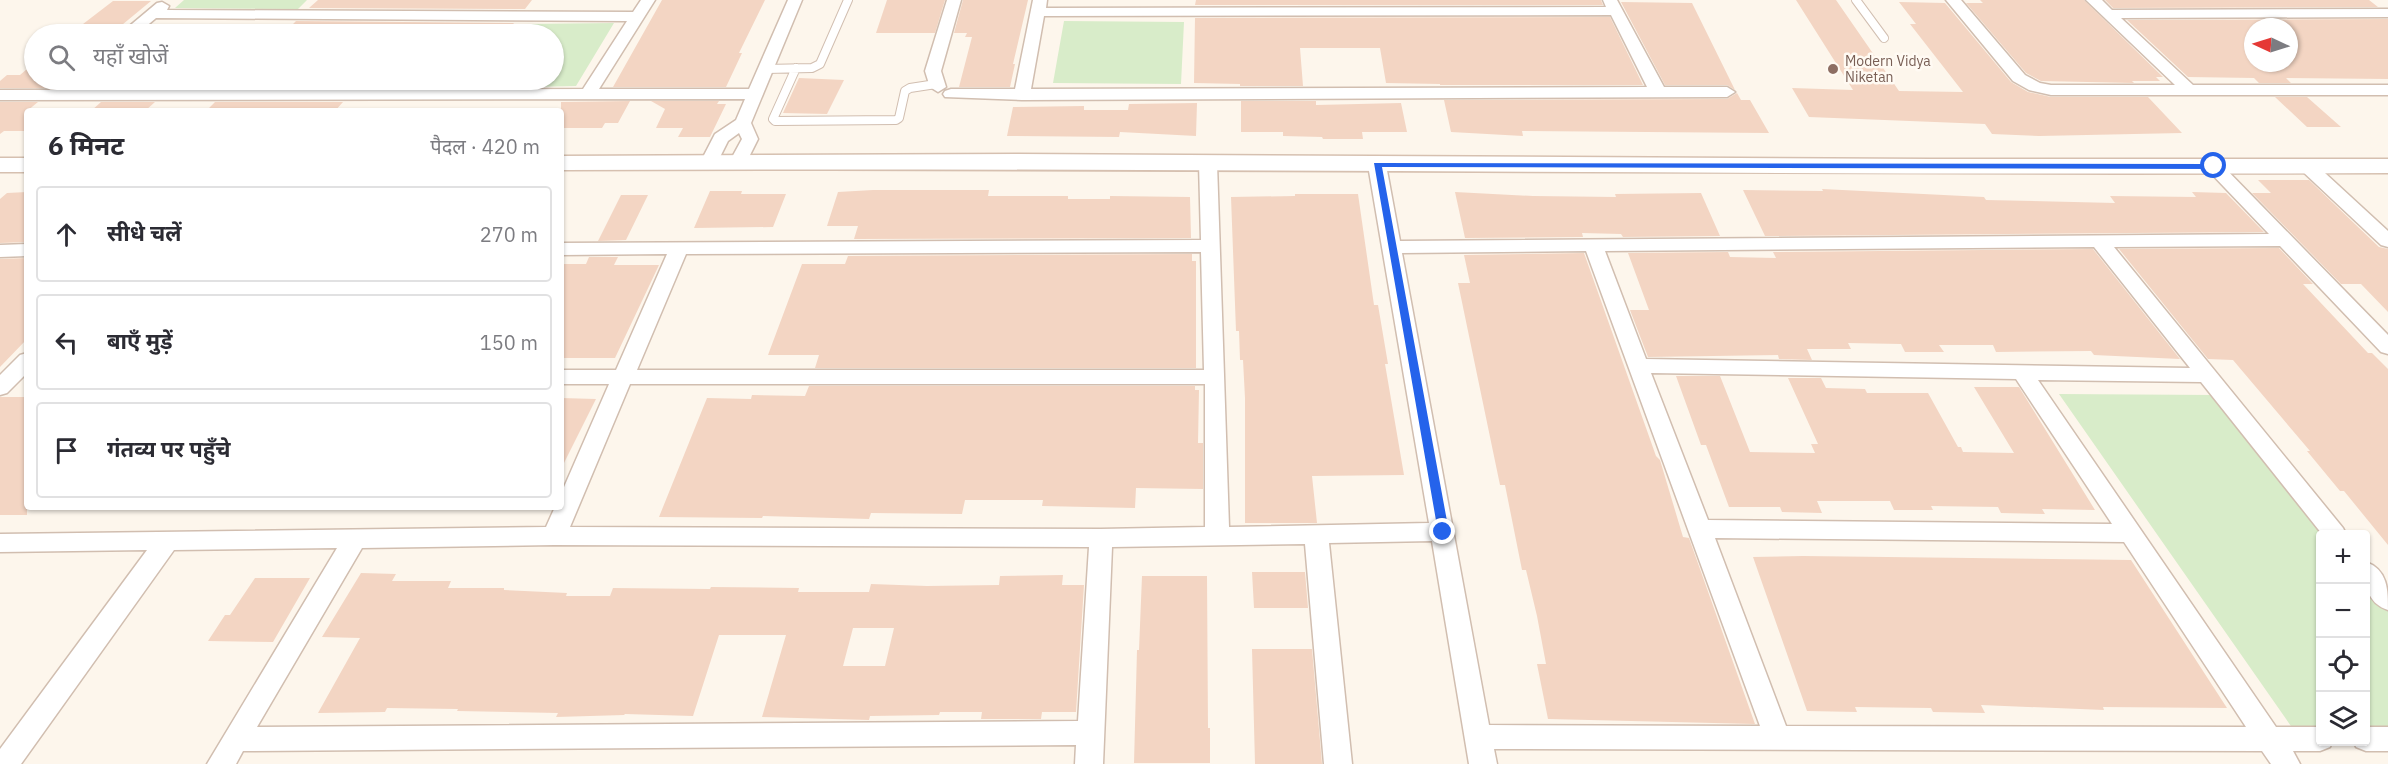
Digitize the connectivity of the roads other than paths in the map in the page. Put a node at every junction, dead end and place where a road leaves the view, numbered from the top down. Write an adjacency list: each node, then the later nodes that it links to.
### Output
1 (169, 0): 13 (street)
2 (648, 0): 16 (street)
3 (795, 0): 20 (street)
4 (848, 0): 19 (lane)
5 (954, 0): 21 (street)
6 (1856, 0): 18 (lane)
7 (1953, 0): 23 (street)
8 (2093, 0): 14 (street)
9 (2247, 0): 15 (street)
10 (1612, 5): 11 (street); 25 (street)
11 (1039, 6): 29 (street)
12 (2388, 13): 15 (street)
13 (152, 14): 16 (street); 17 (street)
14 (2108, 14): 15 (street); 23 (street)
15 (2263, 14)
16 (637, 17): 27 (street)
17 (140, 24)
18 (1884, 38)
19 (796, 68): 20 (lane); 21 (lane)
20 (766, 69): 28 (street)
21 (942, 88): 29 (street)
22 (61, 90): 31 (street)
23 (2189, 90): 24 (street)
24 (2388, 90)
25 (1651, 92): 26 (street); 29 (street)
26 (1726, 92)
27 (588, 94): 28 (street); 31 (street)
28 (755, 94): 32 (street)
29 (1022, 94)
30 (0, 95): 31 (street)
31 (55, 95)
32 (743, 123): 33 (street); 34 (street)
33 (710, 161): 34 (street); 35 (street)
34 (739, 161): 36 (street)
35 (564, 163)
36 (1208, 163): 39 (street); 47 (street)
37 (0, 165): 38 (street)
38 (24, 165)
39 (1377, 165): 40 (street); 48 (street)
40 (2214, 166): 41 (street); 43 (street)
41 (2307, 166): 42 (street); 44 (street)
42 (2388, 166)
43 (2286, 240): 45 (street); 53 (street)
44 (2388, 241)
45 (2100, 242): 46 (street); 57 (street)
46 (1593, 245): 48 (street); 55 (street)
47 (1210, 246): 49 (street); 60 (street)
48 (1393, 247): 64 (street)
49 (679, 248): 50 (street); 59 (street)
50 (564, 249)
51 (0, 250): 52 (street)
52 (24, 250)
53 (2388, 347)
54 (24, 364): 61 (street)
55 (1639, 366): 56 (street); 62 (street)
56 (2022, 372): 57 (street); 65 (street)
57 (2207, 375): 63 (street)
58 (564, 377): 59 (street)
59 (625, 377): 60 (street); 68 (street)
60 (1215, 377): 67 (street)
61 (13, 380)
62 (1701, 529): 65 (street); 78 (street)
63 (2332, 530)
64 (1443, 532): 66 (street); 76 (street)
65 (2130, 532): 79 (street)
66 (1316, 533): 67 (street); 86 (street)
67 (1217, 535): 70 (street)
68 (554, 536): 69 (street); 70 (street)
69 (355, 538): 71 (street); 77 (street)
70 (1101, 538): 75 (street)
71 (167, 541): 72 (street); 83 (street)
72 (0, 543)
73 (2370, 577): 74 (street)
74 (2388, 600)
75 (1089, 733): 77 (street); 85 (street)
76 (1479, 737): 78 (street); 87 (street)
77 (236, 739): 84 (street)
78 (1778, 739): 79 (street)
79 (2269, 739): 80 (street); 88 (street)
80 (2316, 739)
81 (2370, 739): 82 (street)
82 (2388, 739)
83 (5, 764)
84 (220, 764)
85 (1089, 764)
86 (1338, 764)
87 (1483, 764)
88 (2286, 764)

